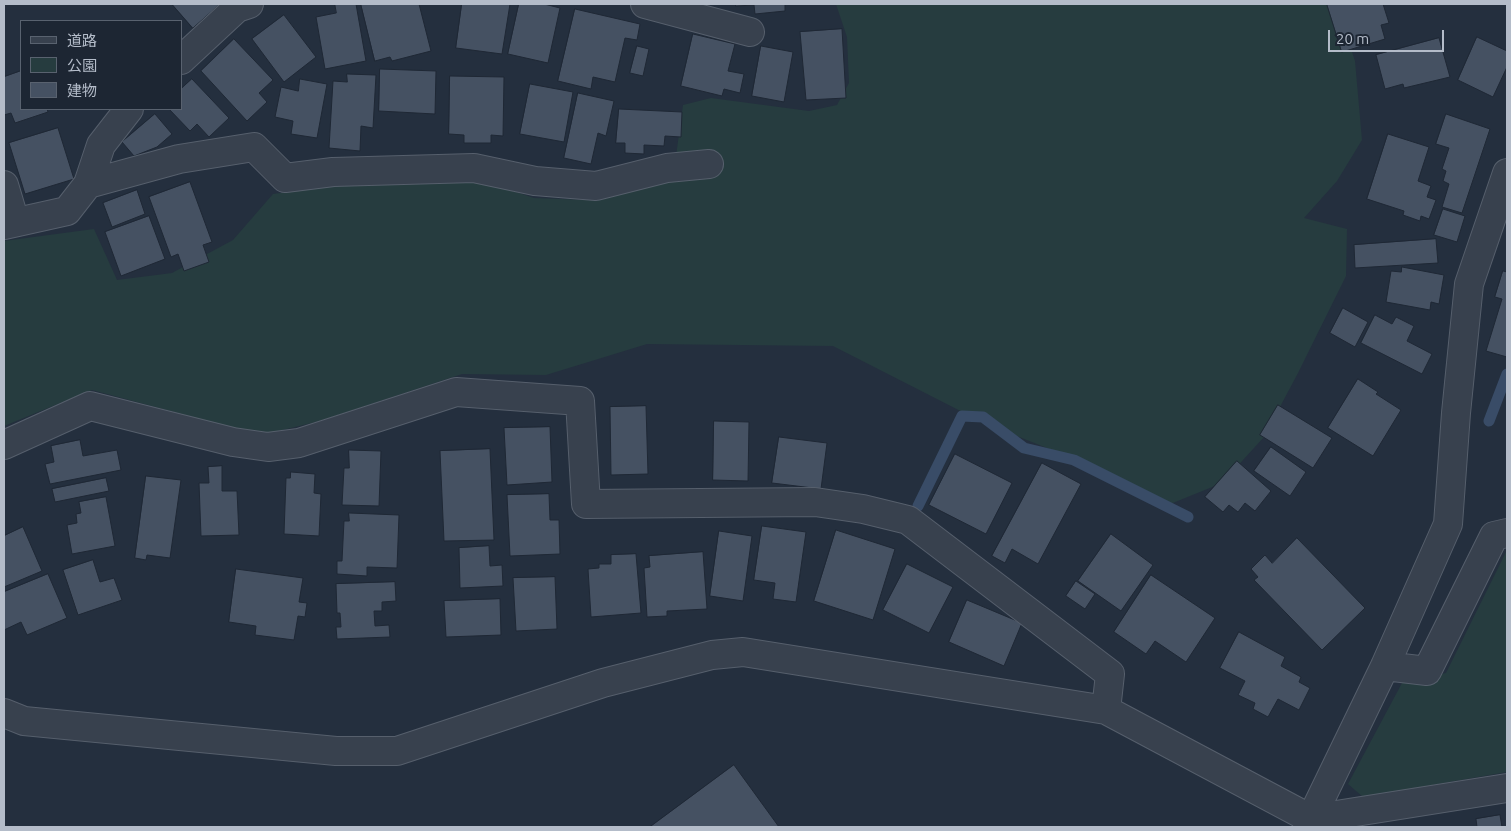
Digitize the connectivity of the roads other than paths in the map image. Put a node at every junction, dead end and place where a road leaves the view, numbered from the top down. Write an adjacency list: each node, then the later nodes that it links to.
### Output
1 (249, 4): 4 (street)
2 (645, 4): 3 (street)
3 (750, 32)
4 (182, 59)
5 (128, 110): 8 (street)
6 (709, 164): 8 (street)
7 (1507, 173): 13 (street)
8 (88, 184): 10 (street)
9 (4, 186): 10 (street)
10 (9, 223)
11 (4, 445): 14 (street)
12 (1507, 534): 13 (street)
13 (1385, 666): 17 (street)
14 (1106, 710): 15 (street); 17 (street)
15 (4, 713)
16 (1507, 788): 17 (street)
17 (1309, 823)

